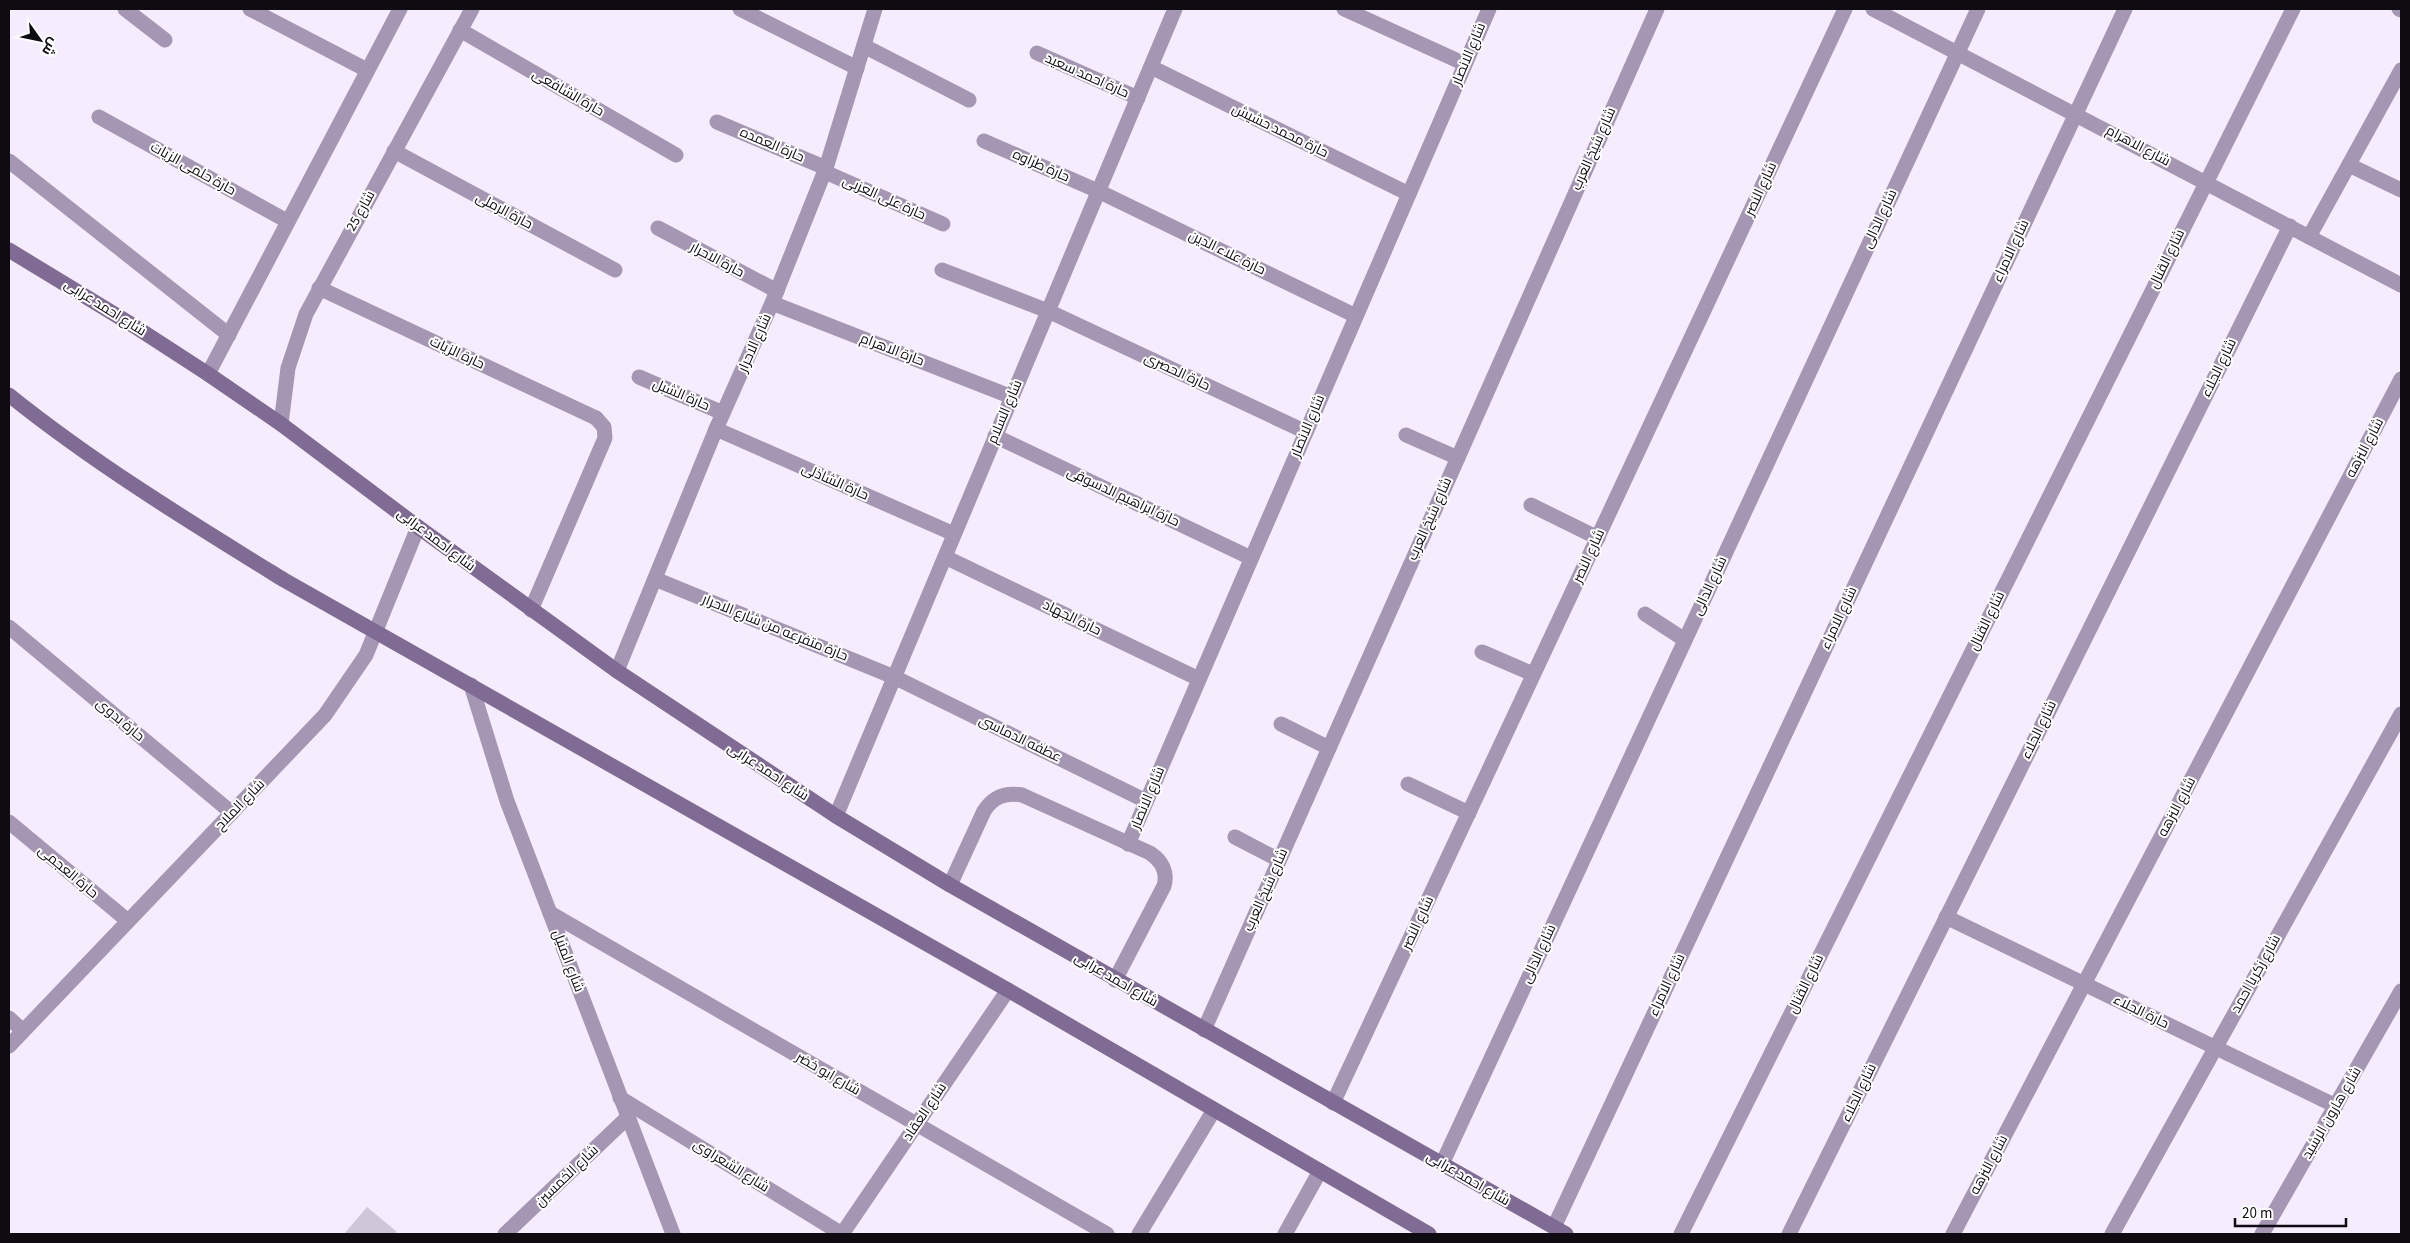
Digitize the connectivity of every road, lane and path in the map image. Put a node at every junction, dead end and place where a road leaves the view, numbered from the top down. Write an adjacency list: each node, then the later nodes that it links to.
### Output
1 (125, 9): 17 (street)
2 (250, 9): 24 (street)
3 (400, 9): 24 (street)
4 (472, 9): 16 (street, شارع 25)
5 (740, 9): 23 (street)
6 (875, 9): 18 (street, شارع الاحرار)
7 (1175, 9): 22 (street, شارع السلام)
8 (1344, 9): 21 (street)
9 (1489, 9): 21 (street, شارع الانصار)
10 (1657, 9): 66 (street, شارع شيخ العرب)
11 (1845, 9): 70 (street, شارع النصر)
12 (1873, 9): 19 (street, شارع الاهرام)
13 (1978, 9): 19 (street, شارع الدالى)
14 (2124, 9): 28 (street, شارع الامراء)
15 (2293, 9): 37 (street, شارع القنال)
16 (460, 30): 32 (street, شارع 25); 33 (street, حارة الشافعى)
17 (165, 40)
18 (864, 46): 23 (street, شارع الاحرار); 27 (street)
19 (1958, 52): 28 (street, شارع الاهرام); 78 (street, شارع الدالى)
20 (1037, 54): 26 (street, حارة احمد سعيد)
21 (1465, 64): 40 (street, شارع الانصار)
22 (1151, 67): 26 (street, شارع السلام); 40 (street, حارة محمد حشيش)
23 (857, 68): 36 (street, شارع الاحرار)
24 (367, 70): 41 (street)
25 (2400, 75): 35 (street)
26 (1138, 98): 39 (street, شارع السلام)
27 (969, 100)
28 (2075, 113): 37 (street, شارع الاهرام); 118 (street, شارع الامراء)
29 (99, 117): 41 (street, حارة حلمى الزيات)
30 (717, 122): 36 (street, حارة العمده)
31 (984, 141): 39 (street, حارة طراوه)
32 (394, 151): 47 (street, حارة الرملى); 50 (street, شارع 25)
33 (676, 155)
34 (9, 162): 54 (street)
35 (2349, 165): 38 (street); 45 (street)
36 (826, 170): 42 (street, حارة على العزبى); 51 (street, شارع الاحرار)
37 (2206, 181): 43 (street, شارع الاهرام); 126 (street, شارع القنال)
38 (2401, 190)
39 (1098, 191): 52 (street, شارع السلام); 53 (street, حارة علاء الدين)
40 (1409, 194): 53 (street, شارع الانصار)
41 (287, 221): 54 (street)
42 (943, 224)
43 (2290, 226): 45 (street, شارع الاهرام); 99 (street, شارع الجلاء)
44 (658, 228): 51 (street, حارة الاحرار)
45 (2310, 237): 49 (street, شارع الاهرام)
46 (9, 250): 55 (street, شارع احمد عرابى)
47 (615, 270)
48 (942, 270): 52 (street, حارة الحصرى)
49 (2401, 285)
50 (319, 288): 61 (street, شارع 25); 74 (street, حارة الزيات)
51 (775, 297): 59 (street, حارة الاهرام); 60 (street, شارع الاحرار)
52 (1048, 311): 59 (street, شارع السلام); 63 (street, حارة الحصرى)
53 (1356, 316): 63 (street, شارع الانصار)
54 (229, 335): 55 (street)
55 (208, 374): 61 (street, شارع احمد عرابى)
56 (639, 377): 60 (street, حارة الشبل)
57 (2401, 379): 102 (street, شارع النزهه)
58 (9, 394): 77 (street)
59 (1012, 397): 65 (street, شارع السلام)
60 (724, 414): 62 (street, شارع الاحرار)
61 (282, 424): 68 (street, شارع احمد عرابى)
62 (716, 429): 69 (street, حارة الشاذلى); 73 (street, شارع الاحرار)
63 (1306, 432): 72 (street, شارع الانصار)
64 (1406, 435): 66 (street)
65 (995, 436): 69 (street, شارع السلام); 72 (street, حارة ابراهيم الدسوقى)
66 (1458, 458): 87 (street, شارع شيخ العرب)
67 (1531, 505): 70 (street)
68 (418, 527): 74 (street, شارع احمد عرابى); 77 (street, شارع الملاح)
69 (954, 534): 71 (street, شارع السلام)
70 (1598, 538): 81 (street, شارع النصر)
71 (945, 557): 82 (street, شارع السلام); 83 (street, حارة الجهاد)
72 (1252, 558): 83 (street, شارع الانصار)
73 (655, 580): 80 (street, شارع الاحرار); 82 (street, حارة متفرعه من شارع الاحرار)
74 (531, 610): 80 (street, شارع احمد عرابى)
75 (1645, 614): 78 (street)
76 (9, 627): 90 (street, حارة بدوى)
77 (375, 634): 84 (street); 90 (street, شارع الملاح)
78 (1685, 640): 116 (street, شارع الدالى)
79 (1482, 652): 81 (street)
80 (617, 671): 92 (street, شارع احمد عرابى)
81 (1533, 674): 91 (street, شارع النصر)
82 (894, 677): 89 (street, عطفه الدماسى); 92 (street, شارع السلام)
83 (1199, 679): 89 (street, شارع الانصار)
84 (471, 685): 98 (street, شارع المنيل); 103 (street)
85 (2401, 714): 109 (street, شارع زكريا احمد)
86 (1281, 724): 87 (street)
87 (1329, 748): 96 (street, شارع شيخ العرب)
88 (1408, 784): 91 (street)
89 (1146, 801): 95 (street, شارع الانصار)
90 (232, 813): 100 (street, شارع الملاح)
91 (1469, 813): 111 (street, شارع النصر)
92 (836, 816): 97 (street, شارع احمد عرابى)
93 (9, 822): 100 (street, حارة العجمى)
94 (1235, 837): 96 (street)
95 (1128, 844): 97 (street); 101 (street)
96 (1279, 860): 106 (street, شارع شيخ العرب)
97 (950, 886): 101 (street, شارع احمد عرابى)
98 (550, 913): 110 (street, شارع المنيل); 115 (street, شارع ابو خضر)
99 (1946, 918): 102 (street, حارة الجلاء); 127 (street, شارع الجلاء)
100 (128, 922): 107 (street, شارع الملاح)
101 (1115, 980): 106 (street, شارع احمد عرابى)
102 (2084, 984): 109 (street, حارة الجلاء); 128 (street, شارع النزهه)
103 (1008, 990): 113 (street); 115 (street, شارع العقاد)
104 (2401, 991): 112 (street, شارع هارون الرشيد)
105 (9, 1018): 107 (street)
106 (1204, 1030): 111 (street, شارع احمد عرابى)
107 (23, 1031): 108 (street, شارع الملاح)
108 (9, 1046)
109 (2215, 1048): 112 (street, حارة الجلاء); 129 (street, شارع زكريا احمد)
110 (620, 1098): 114 (street, شارع المنيل); 121 (street, شارع الشعراوى)
111 (1333, 1103): 116 (street, شارع احمد عرابى)
112 (2336, 1106): 130 (street, شارع هارون الرشيد)
113 (1214, 1110): 117 (street); 123 (street)
114 (628, 1117): 119 (street, شارع الخمسين); 120 (street, شارع المنيل)
115 (916, 1125): 121 (street, شارع العقاد); 122 (street, شارع ابو خضر)
116 (1442, 1164): 118 (street, شارع احمد عرابى)
117 (1320, 1171): 124 (street); 125 (street)
118 (1560, 1231)
119 (505, 1234)
120 (673, 1234)
121 (842, 1234)
122 (1107, 1234)
123 (1139, 1234)
124 (1285, 1234)
125 (1429, 1234)
126 (1681, 1234)
127 (1789, 1234)
128 (1953, 1234)
129 (2112, 1234)
130 (2262, 1234)

